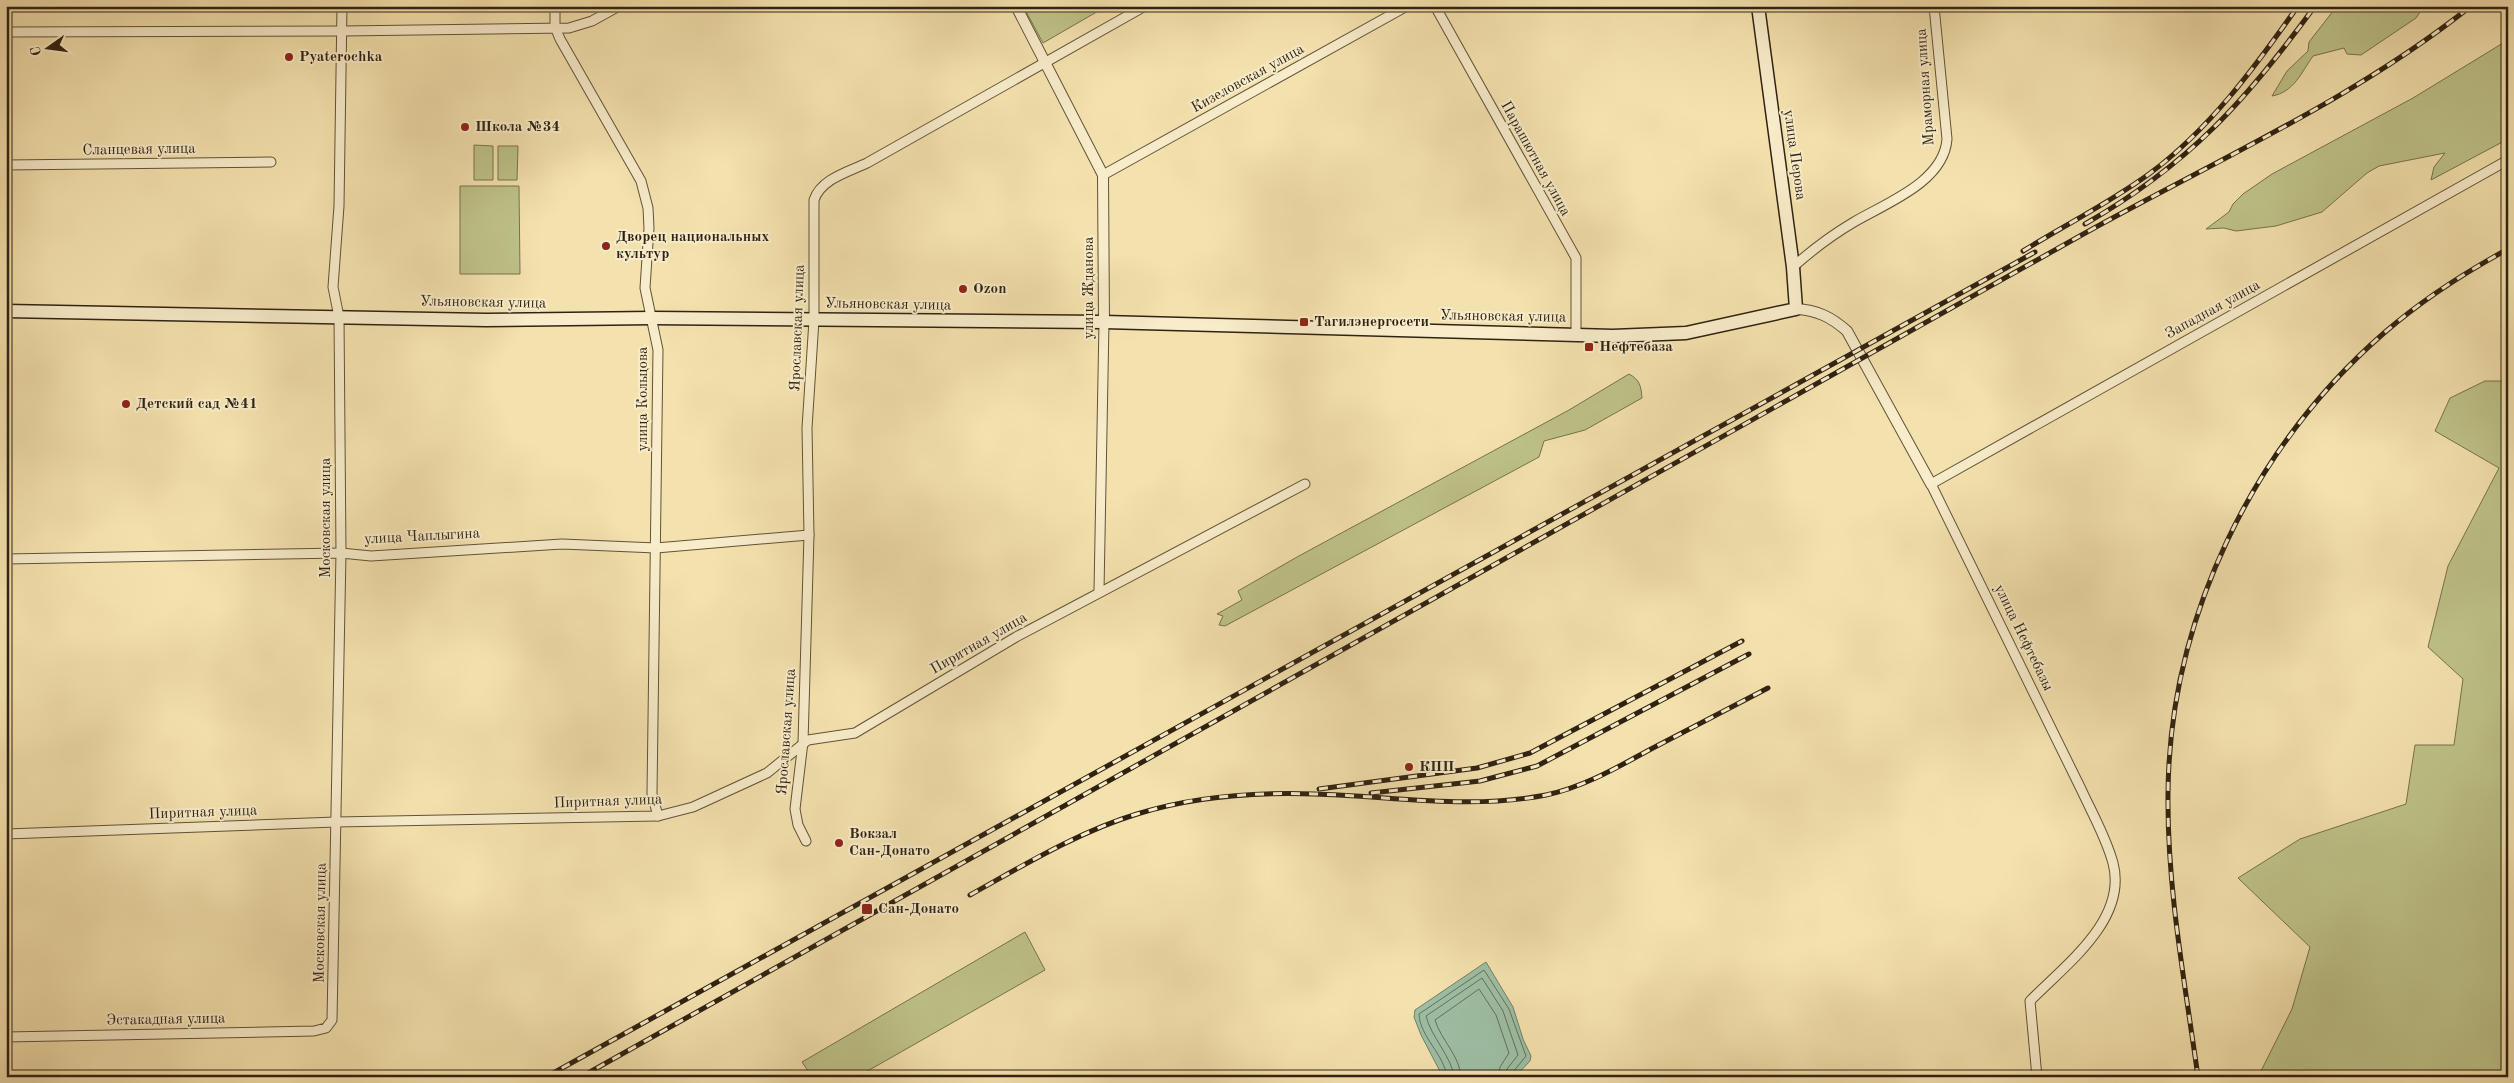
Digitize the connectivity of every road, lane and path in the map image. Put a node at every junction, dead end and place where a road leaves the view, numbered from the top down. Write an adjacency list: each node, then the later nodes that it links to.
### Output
1 (342, 6): 11 (street, Московская улица)
2 (555, 6): 10 (street, улица Кольцова)
3 (619, 6): 10 (street)
4 (1016, 6): 13 (street, улица Жданова)
5 (1145, 6): 13 (street, Ярославская улица)
6 (1407, 6): 17 (street, Кизеловская улица)
7 (1434, 6): 25 (street, Парашютная улица)
8 (1758, 6): 18 (main road, улица Перова)
9 (1934, 6): 18 (street, Мраморная улица)
10 (555, 27): 11 (street); 22 (street, улица Кольцова)
11 (343, 31): 12 (street); 21 (street, Московская улица)
12 (6, 32)
13 (1044, 63): 17 (street, улица Жданова); 23 (street, Ярославская улица)
14 (2508, 160): 27 (street, Западная улица)
15 (271, 162): 16 (street, Сланцевая улица)
16 (6, 165)
17 (1104, 175): 24 (street, улица Жданова)
18 (1793, 267): 19 (main road, улица Перова)
19 (1796, 309): 25 (main road, Ульяновская улица); 27 (street, улица Нефтебазы)
20 (6, 311): 21 (main road, Ульяновская улица)
21 (339, 317): 22 (main road, Ульяновская улица); 30 (street, Московская улица)
22 (652, 318): 23 (main road, Ульяновская улица); 29 (street, улица Кольцова)
23 (814, 320): 24 (main road, Ульяновская улица); 28 (street, Ярославская улица)
24 (1104, 322): 25 (main road, Ульяновская улица); 32 (street, улица Жданова)
25 (1576, 334)
26 (1305, 484): 32 (street, Пиритная улица)
27 (1931, 484): 40 (street, улица Нефтебазы)
28 (808, 535): 29 (street, улица Чаплыгина); 33 (street, Ярославская улица)
29 (656, 548): 30 (street, улица Чаплыгина); 34 (street, улица Кольцова)
30 (341, 553): 31 (street, улица Чаплыгина); 35 (street, Московская улица)
31 (6, 559)
32 (1099, 591): 33 (street, Пиритная улица)
33 (803, 742): 34 (street, Пиритная улица); 37 (street, Ярославская улица)
34 (658, 816): 35 (street, Пиритная улица)
35 (336, 822): 36 (street, Пиритная улица); 38 (street, Московская улица)
36 (6, 834)
37 (806, 841)
38 (326, 1028): 39 (street, Эстакадная улица)
39 (6, 1037)
40 (2038, 1077)

